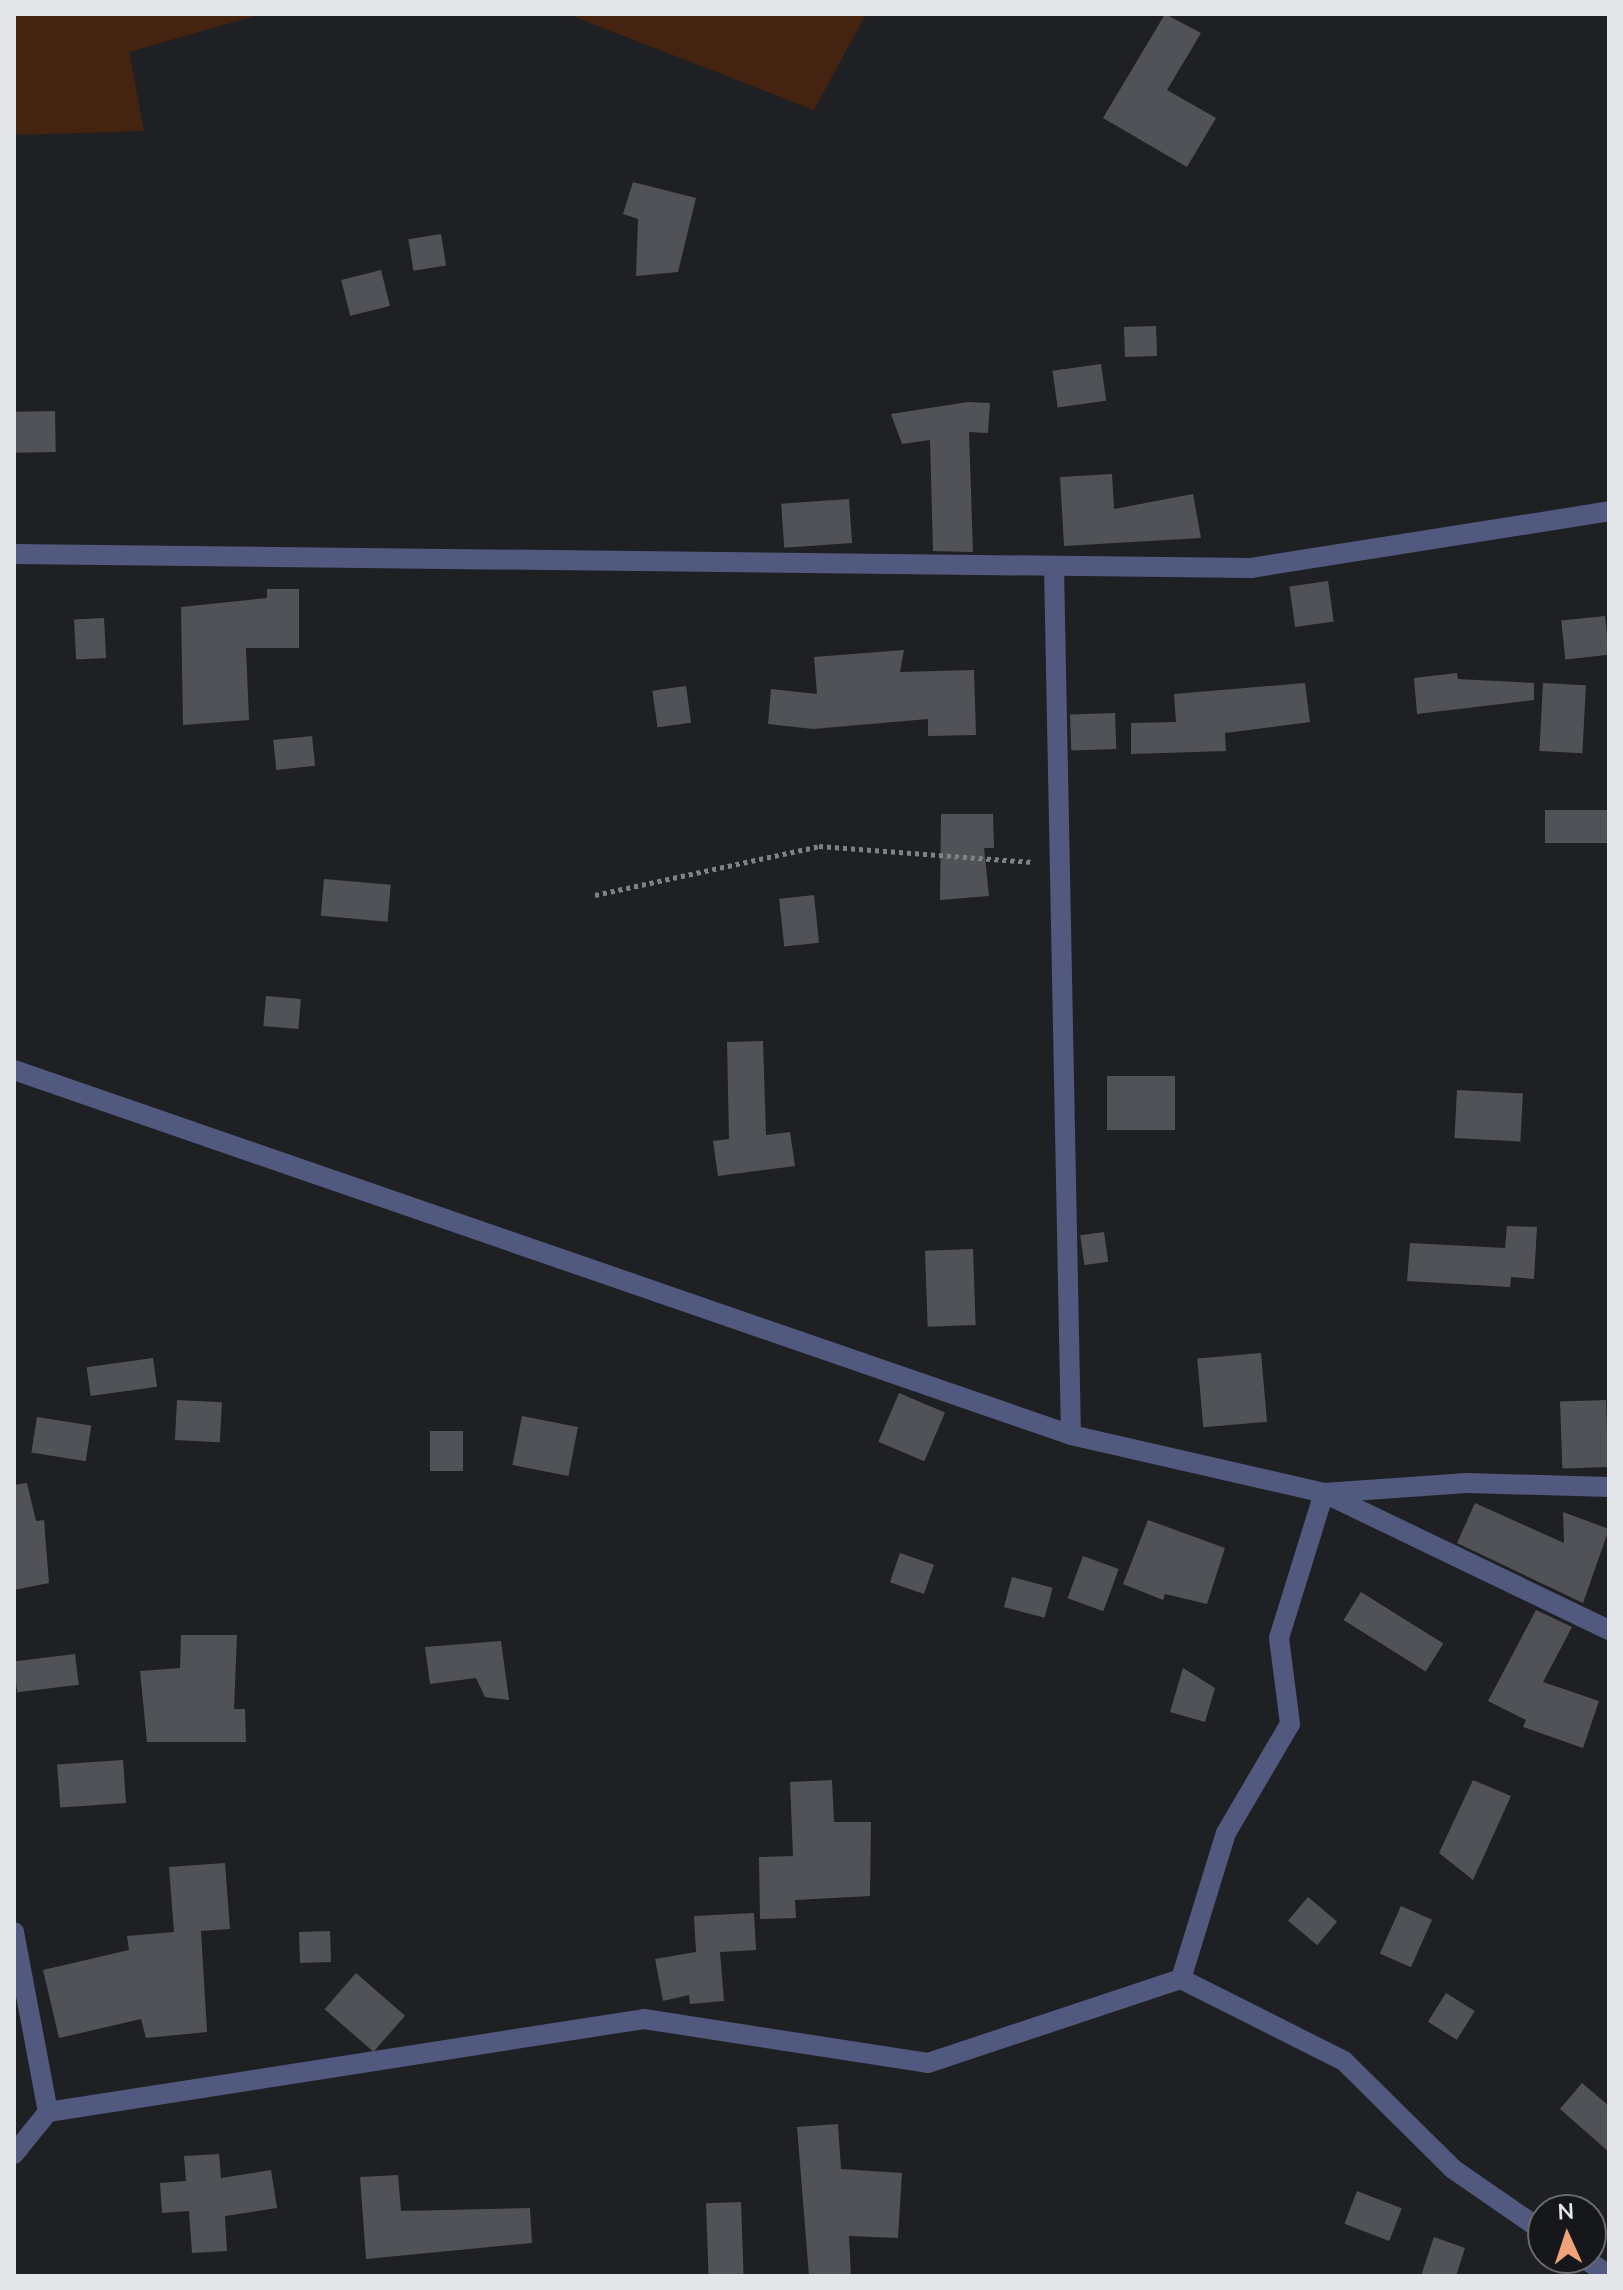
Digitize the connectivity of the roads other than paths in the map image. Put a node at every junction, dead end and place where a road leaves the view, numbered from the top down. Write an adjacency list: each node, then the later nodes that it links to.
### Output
1 (1609, 511): 3 (street)
2 (14, 554): 3 (street)
3 (1054, 567): 5 (street)
4 (14, 1070): 5 (street)
5 (1071, 1435): 7 (street)
6 (1609, 1487): 7 (street)
7 (1324, 1493): 8 (street); 10 (street)
8 (1609, 1630)
9 (14, 1932): 11 (street)
10 (1181, 1979): 11 (street); 13 (street)
11 (48, 2112): 12 (street)
12 (14, 2154)
13 (1527, 2220)

